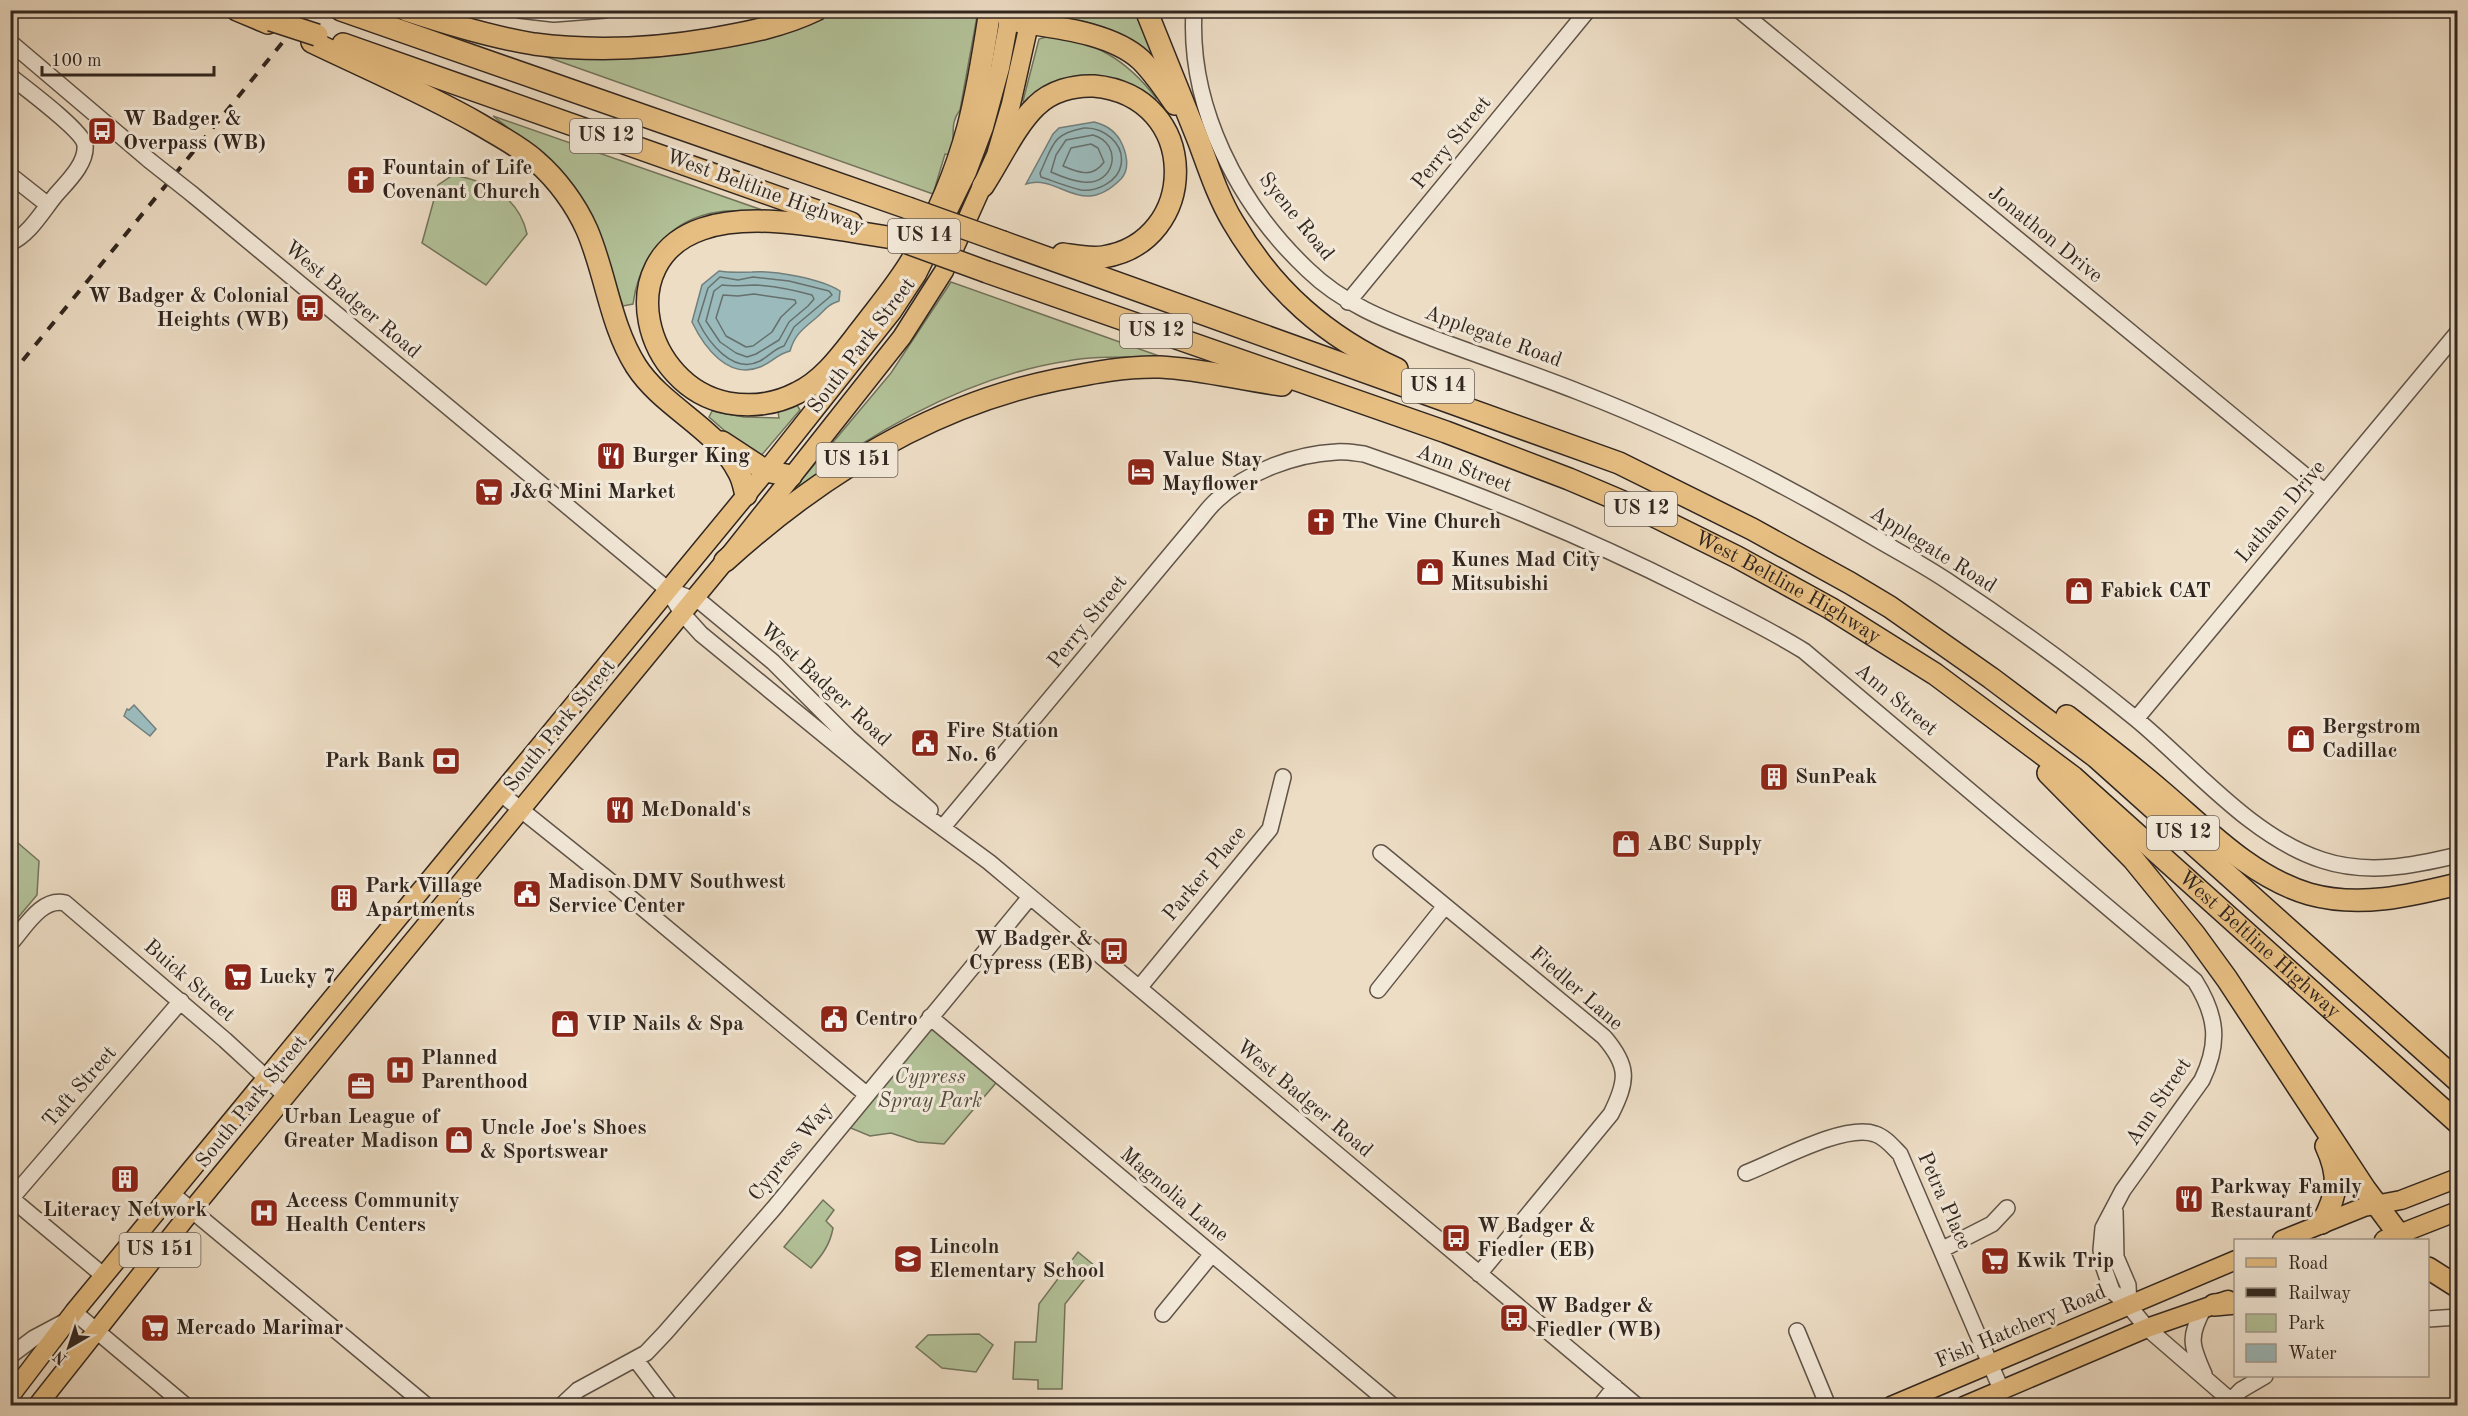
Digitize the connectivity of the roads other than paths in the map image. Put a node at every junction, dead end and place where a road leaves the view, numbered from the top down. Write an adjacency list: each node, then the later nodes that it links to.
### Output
1 (239, 10): 12 (highway, West Beltline Highway / US 12, bridge)
2 (341, 10): 22 (highway, West Beltline Highway / US 12, bridge)
3 (406, 10): 6 (highway)
4 (519, 10): 5 (street)
5 (605, 10)
6 (816, 10)
7 (1146, 10): 16 (highway)
8 (1194, 10): 23 (street, Syene Road)
9 (1588, 10): 23 (street, Perry Street)
10 (1738, 10): 31 (street, Jonathon Drive)
11 (1014, 15): 16 (highway); 18 (main road, South Park Street / US 14); 20 (highway, US 14); 29 (main road, South Park Street / US 151)
12 (315, 38): 20 (highway, West Beltline Highway / US 12); 26 (highway)
13 (10, 42): 14 (street, West Badger Road)
14 (29, 58): 15 (street); 34 (street, West Badger Road, bridge)
15 (11, 77): 19 (street)
16 (1196, 135): 27 (highway, US 14)
17 (10, 175): 19 (street)
18 (984, 186): 22 (highway); 30 (main road, South Park Street / US 14)
19 (48, 205): 21 (street)
20 (894, 238): 25 (highway, West Beltline Highway / US 12, bridge)
21 (10, 243)
22 (1035, 253): 27 (highway, West Beltline Highway / US 12)
23 (1348, 302): 38 (street, Applegate Road)
24 (2457, 332): 31 (street, Latham Drive)
25 (1325, 390): 33 (highway, US 151); 37 (highway, West Beltline Highway / US 12)
26 (704, 431): 29 (highway); 32 (highway)
27 (1619, 463): 36 (highway, West Beltline Highway / US 12)
28 (1280, 464): 42 (street, Perry Street); 77 (street, Ann Street)
29 (766, 471): 30 (highway); 32 (main road, South Park Street / US 151)
30 (791, 476): 33 (main road, South Park Street / US 14)
31 (2325, 492): 38 (street, Latham Drive)
32 (746, 495): 34 (main road, South Park Street / US 151)
33 (725, 561): 35 (main road, South Park Street / US 151)
34 (667, 589): 35 (street, West Badger Road); 40 (main road, South Park Street / US 151)
35 (688, 606): 41 (main road, South Park Street / US 151); 42 (street, West Badger Road); 42 (street, West Badger Road)
36 (1890, 608): 45 (highway); 55 (highway, West Beltline Highway / US 12)
37 (1935, 674): 53 (highway); 58 (highway, West Beltline Highway / US 12)
38 (2136, 719): 44 (street, Applegate Road)
39 (1282, 777): 49 (street, Parker Place)
40 (500, 793): 41 (street); 54 (main road, South Park Street / US 151)
41 (520, 810): 56 (street); 57 (main road, South Park Street / US 151)
42 (943, 827): 46 (street, West Badger Road)
43 (1381, 853): 47 (street, Fiedler Lane)
44 (2457, 855)
45 (2457, 884)
46 (1030, 897): 49 (street, West Badger Road); 52 (street, Cypress Way)
47 (1445, 906): 50 (street); 73 (street, Fiedler Lane)
48 (10, 944): 51 (street, Buick Street)
49 (1138, 988): 73 (street, West Badger Road)
50 (1378, 990)
51 (180, 1001): 54 (street, Buick Street); 62 (street, Taft Street)
52 (930, 1017): 56 (street, Cypress Way); 71 (street, Magnolia Lane)
53 (2272, 1048): 63 (highway); 67 (highway)
54 (267, 1079): 57 (street, Buick Street); 61 (main road, South Park Street / US 151)
55 (2457, 1081)
56 (866, 1094): 86 (street, Cypress Way)
57 (286, 1096): 65 (main road, South Park Street / US 151)
58 (2457, 1123)
59 (1746, 1173): 70 (street, Petra Place)
60 (2453, 1180): 63 (main road)
61 (171, 1194): 65 (street); 74 (main road, South Park Street / US 151)
62 (11, 1199): 74 (street)
63 (2378, 1205): 67 (main road); 68 (highway)
64 (2007, 1208): 70 (street)
65 (192, 1210): 83 (main road, South Park Street / US 151); 96 (street)
66 (2457, 1211): 68 (main road)
67 (2322, 1223): 69 (main road)
68 (2395, 1238)
69 (2284, 1239)
70 (1943, 1249): 87 (street, Petra Place)
71 (1212, 1254): 78 (street); 99 (street, Magnolia Lane)
72 (2234, 1260): 77 (main road, Fish Hatchery Road)
73 (1479, 1274): 90 (street, West Badger Road)
74 (104, 1276): 79 (main road, South Park Street / US 151)
75 (2234, 1298): 76 (main road)
76 (2218, 1305): 82 (main road); 89 (street)
77 (2129, 1306): 82 (street, Ann Street); 87 (main road, Fish Hatchery Road)
78 (1163, 1314)
79 (71, 1316): 83 (street); 85 (street); 92 (main road, South Park Street / US 151)
80 (2457, 1317): 81 (street)
81 (2429, 1319)
82 (2147, 1328): 89 (street, Ann Street); 91 (main road)
83 (96, 1329): 94 (main road, South Park Street / US 151); 95 (street)
84 (1797, 1331): 102 (street)
85 (10, 1356)
86 (636, 1360): 97 (street, Cypress Way); 98 (street)
87 (1992, 1364): 91 (street, Petra Place); 103 (main road, Fish Hatchery Road)
88 (2263, 1377): 93 (street)
89 (2207, 1380): 93 (street, Ann Street)
90 (1615, 1387): 100 (street); 101 (street, West Badger Road)
91 (2001, 1389): 104 (main road)
92 (10, 1396)
93 (2234, 1403)
94 (37, 1406)
95 (186, 1406)
96 (427, 1406)
97 (561, 1406)
98 (670, 1406)
99 (1393, 1406)
100 (1600, 1406)
101 (1637, 1406)
102 (1828, 1406)
103 (1891, 1406)
104 (1964, 1406)

